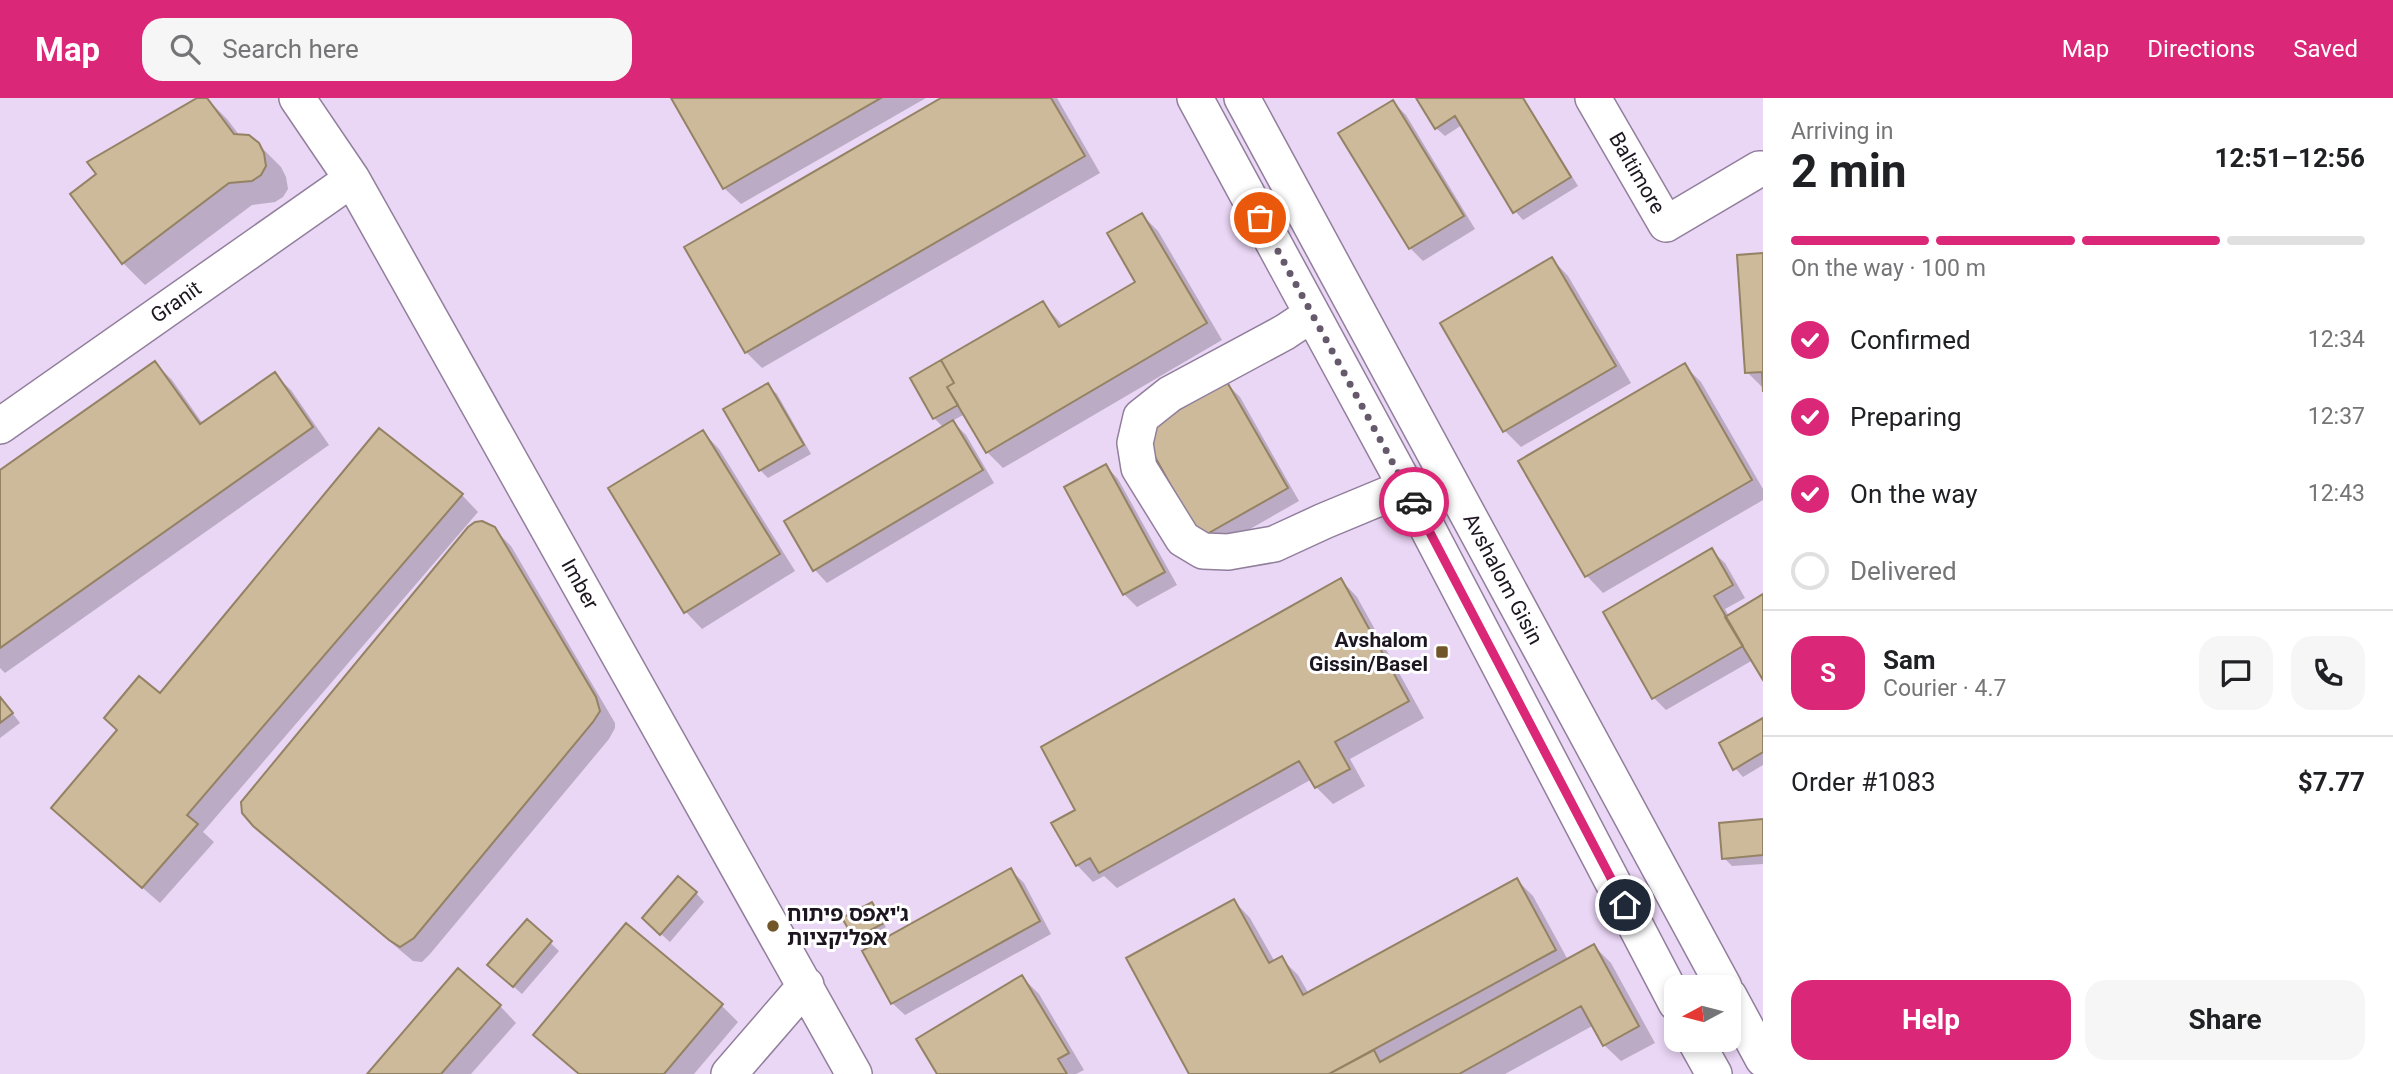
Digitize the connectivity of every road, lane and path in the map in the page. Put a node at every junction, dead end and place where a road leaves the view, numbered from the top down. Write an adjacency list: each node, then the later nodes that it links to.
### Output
1 (297, 98): 6 (street, Imber)
2 (1195, 98): 7 (street, Avshalom Gisin)
3 (1242, 98): 10 (street, Avshalom Gisin)
4 (1593, 98): 5 (street, Baltimore)
5 (1763, 169)
6 (352, 179): 8 (street, Granit); 12 (street, Imber)
7 (1312, 314): 9 (street, Avshalom Gisin); 9 (street)
8 (0, 426)
9 (1406, 487): 11 (street, Avshalom Gisin)
10 (1717, 975)
11 (1664, 980)
12 (806, 985): 16 (street); 17 (street, Imber)
13 (1741, 1018): 15 (street)
14 (1702, 1052): 18 (street)
15 (1763, 1059)
16 (729, 1074)
17 (855, 1074)
18 (1714, 1074)

